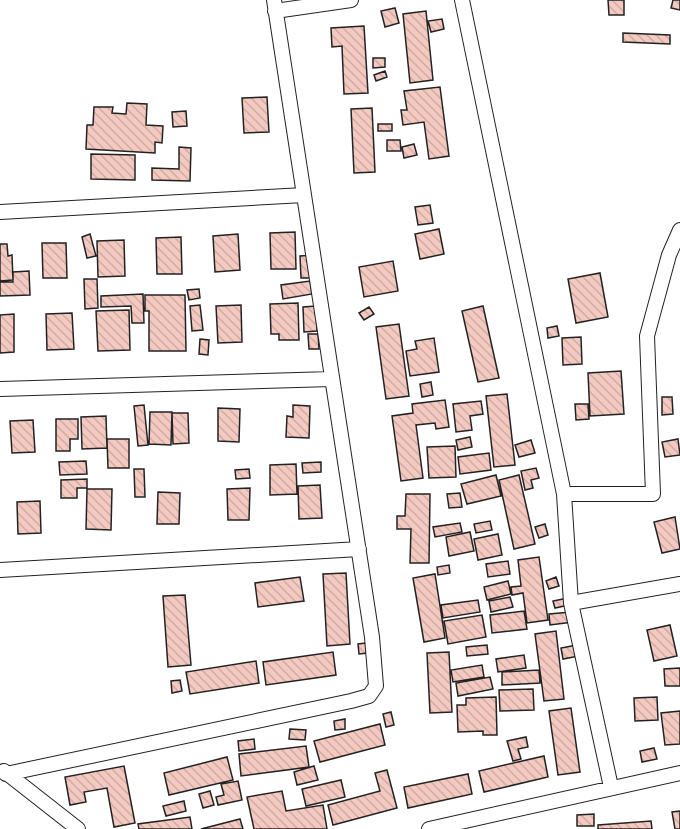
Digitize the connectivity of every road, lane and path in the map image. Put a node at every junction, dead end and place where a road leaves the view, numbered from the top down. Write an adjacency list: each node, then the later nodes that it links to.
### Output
1 (351, 0): 3 (street)
2 (462, 0): 10 (street)
3 (275, 5): 4 (street)
4 (304, 195): 5 (street); 8 (street)
5 (0, 212)
6 (680, 230): 7 (street)
7 (675, 258): 10 (street)
8 (332, 379): 9 (street); 11 (street)
9 (0, 389)
10 (564, 494): 14 (street)
11 (359, 549): 12 (street); 15 (street)
12 (0, 570)
13 (680, 584): 14 (street)
14 (572, 603): 17 (street)
15 (3, 770): 18 (street)
16 (680, 773): 17 (street)
17 (611, 787): 19 (street)
18 (78, 829)
19 (429, 829)

